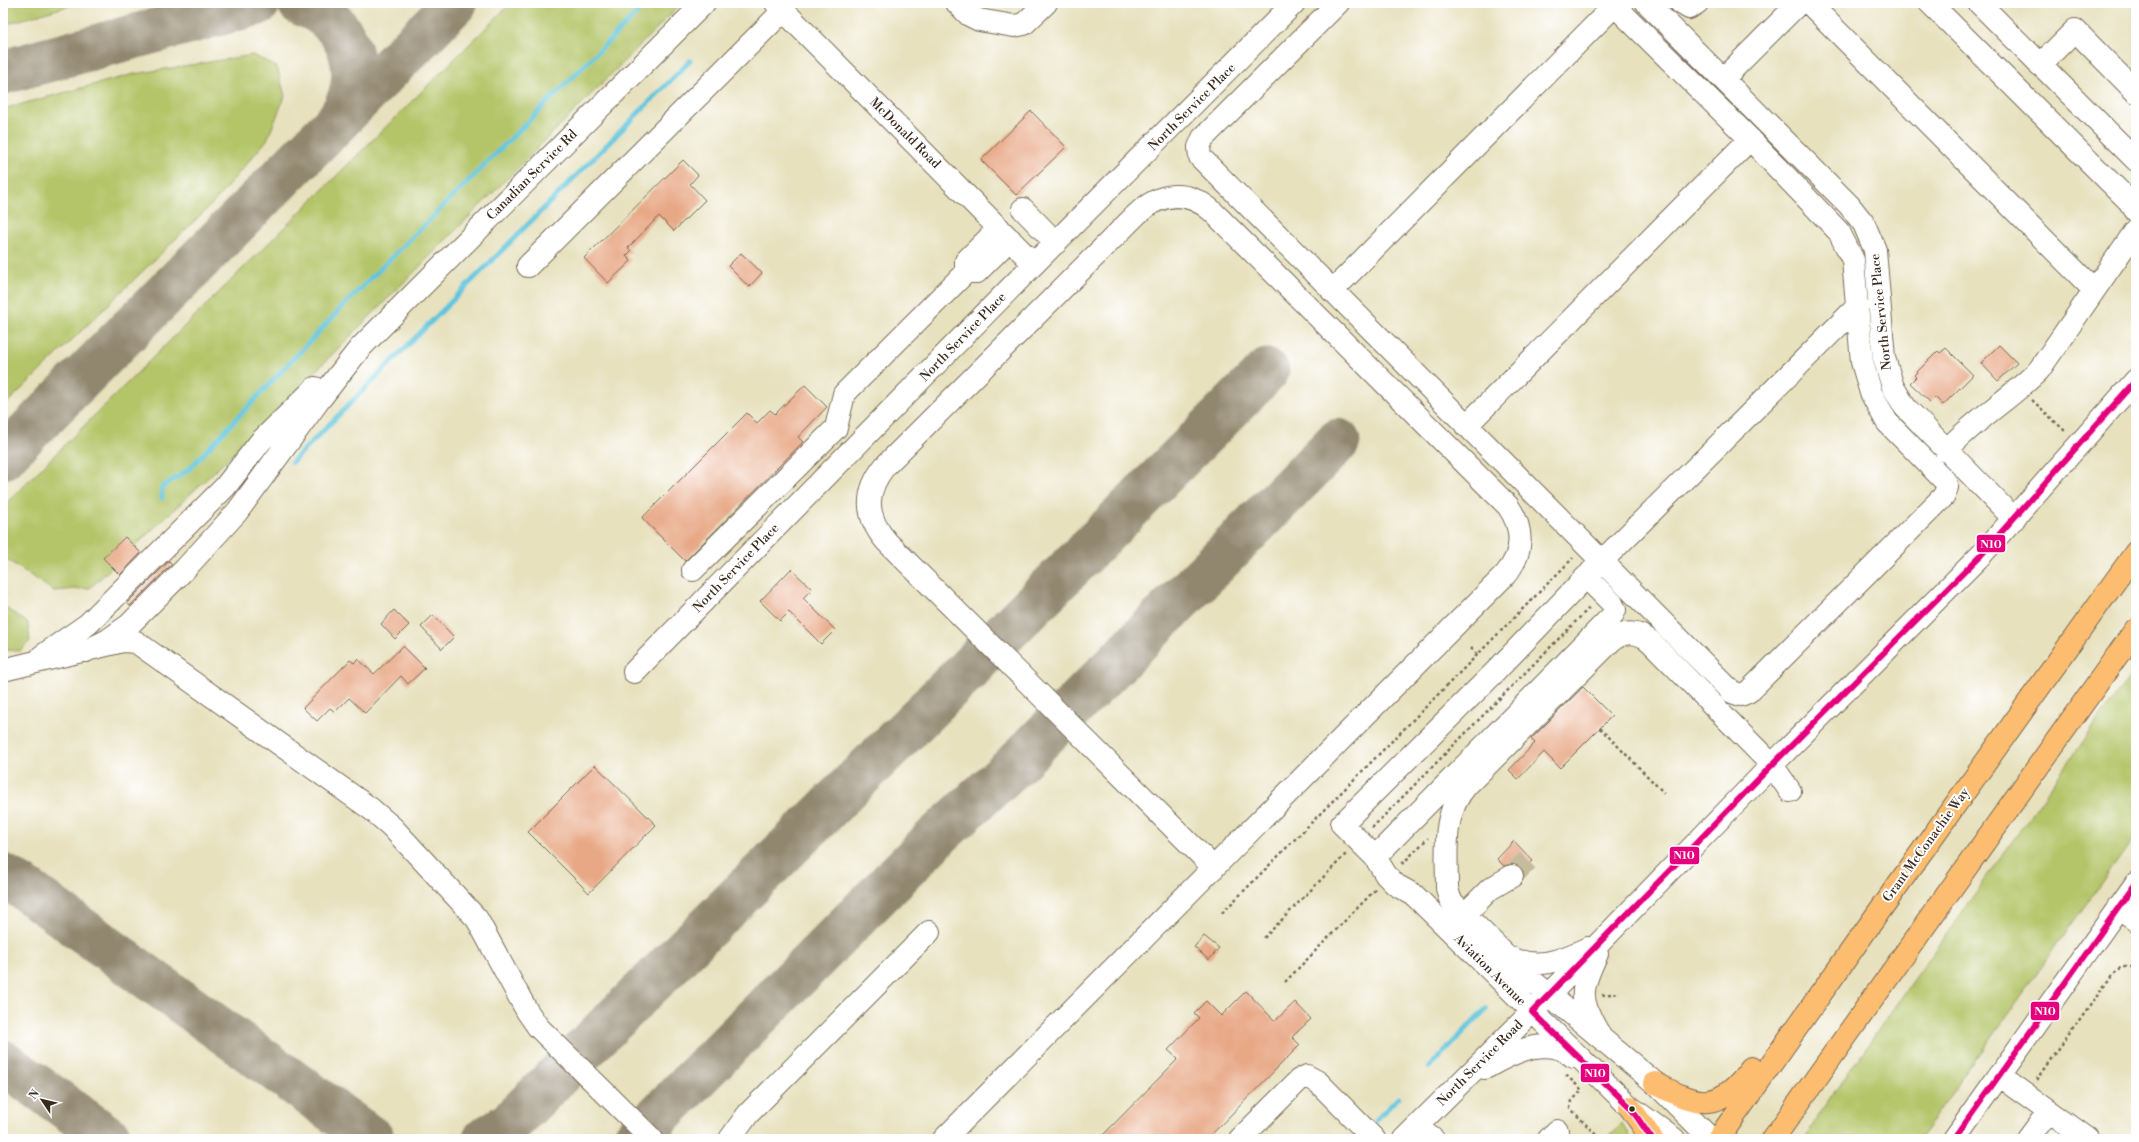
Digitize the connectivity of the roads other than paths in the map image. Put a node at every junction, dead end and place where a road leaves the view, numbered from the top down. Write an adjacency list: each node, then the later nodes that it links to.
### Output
1 (704, 3): 32 (street, Canadian Service Rd)
2 (957, 3): 3 (street)
3 (1046, 3)
4 (1294, 3): 26 (street, North Service Place)
5 (1338, 3): 30 (street)
6 (1647, 3): 16 (street, North Service Place)
7 (1681, 3): 8 (street)
8 (1697, 3)
9 (1799, 3): 16 (street)
10 (1809, 3): 29 (street)
11 (1930, 3): 23 (street)
12 (1979, 3): 15 (street)
13 (1613, 4): 20 (street); 30 (street)
14 (780, 7): 25 (street, McDonald Road); 28 (street)
15 (2040, 65): 17 (street); 18 (street)
16 (1724, 78): 35 (street, North Service Place)
17 (2136, 92)
18 (2091, 116): 19 (street); 21 (street)
19 (2073, 134)
20 (1750, 139): 31 (street); 34 (street)
21 (2136, 160)
22 (1023, 209): 26 (street)
23 (2136, 211)
24 (2136, 230): 29 (street)
25 (1004, 234): 27 (street, McDonald Road); 39 (street)
26 (1056, 242): 27 (street, North Service Place)
27 (1034, 264): 47 (street, North Service Place)
28 (528, 266)
29 (2094, 290): 35 (street)
30 (1332, 291): 34 (street)
31 (1858, 306): 38 (street); 41 (street)
32 (360, 348): 44 (street); 45 (street)
33 (2136, 380): 36 (street, North Service Road)
34 (1466, 426): 38 (street)
35 (1946, 450): 36 (street, North Service Place)
36 (2014, 520): 48 (street, North Service Road)
37 (2136, 552): 57 (main road, Grant McConachie Way)
38 (1602, 562): 40 (street); 41 (street)
39 (693, 570)
40 (1586, 577): 50 (street); 50 (street, Aviation Avenue)
41 (1665, 625): 43 (street)
42 (2136, 629): 69 (main road)
43 (1650, 641): 48 (street); 55 (street, Aviation Avenue)
44 (86, 651): 45 (street); 73 (street)
45 (33, 661): 46 (street)
46 (3, 670)
47 (634, 672)
48 (1772, 765): 49 (street); 59 (street, North Service Road)
49 (1790, 791)
50 (1375, 857): 62 (street, Aviation Avenue)
51 (1214, 868): 51 (street); 75 (street)
52 (1507, 871): 55 (street)
53 (2136, 883): 54 (street)
54 (2118, 907): 56 (street); 65 (street)
55 (1464, 914): 60 (street, Aviation Avenue)
56 (2136, 920)
57 (1862, 935): 67 (main road); 81 (main road, Grant McConachie Way)
58 (926, 936): 74 (street)
59 (1603, 940): 60 (street); 61 (street, North Service Road); 63 (street)
60 (1502, 953): 61 (street, Aviation Avenue)
61 (1549, 995): 62 (street, North Service Road); 63 (street, Aviation Avenue)
62 (1532, 1012): 64 (street, Aviation Avenue); 66 (street, North Service Road)
63 (1608, 1044): 67 (street, Aviation Avenue)
64 (1584, 1062): 66 (street); 70 (street, Aviation Avenue)
65 (1999, 1075): 68 (street); 71 (street)
66 (1466, 1078): 72 (street, North Service Road)
67 (1655, 1083): 80 (street, Aviation Avenue)
68 (1986, 1094): 84 (street); 85 (street)
69 (1800, 1100): 82 (main road); 83 (main road)
70 (1630, 1107): 78 (main road); 79 (street, Aviation Avenue)
71 (2049, 1110): 86 (street); 87 (street)
72 (1419, 1136)
73 (652, 1139)
74 (730, 1139)
75 (944, 1139)
76 (1240, 1139): 77 (street)
77 (1374, 1139)
78 (1652, 1139)
79 (1674, 1139)
80 (1711, 1139)
81 (1718, 1139)
82 (1773, 1139)
83 (1788, 1139)
84 (1937, 1139)
85 (1954, 1139)
86 (2028, 1139)
87 (2087, 1139)

